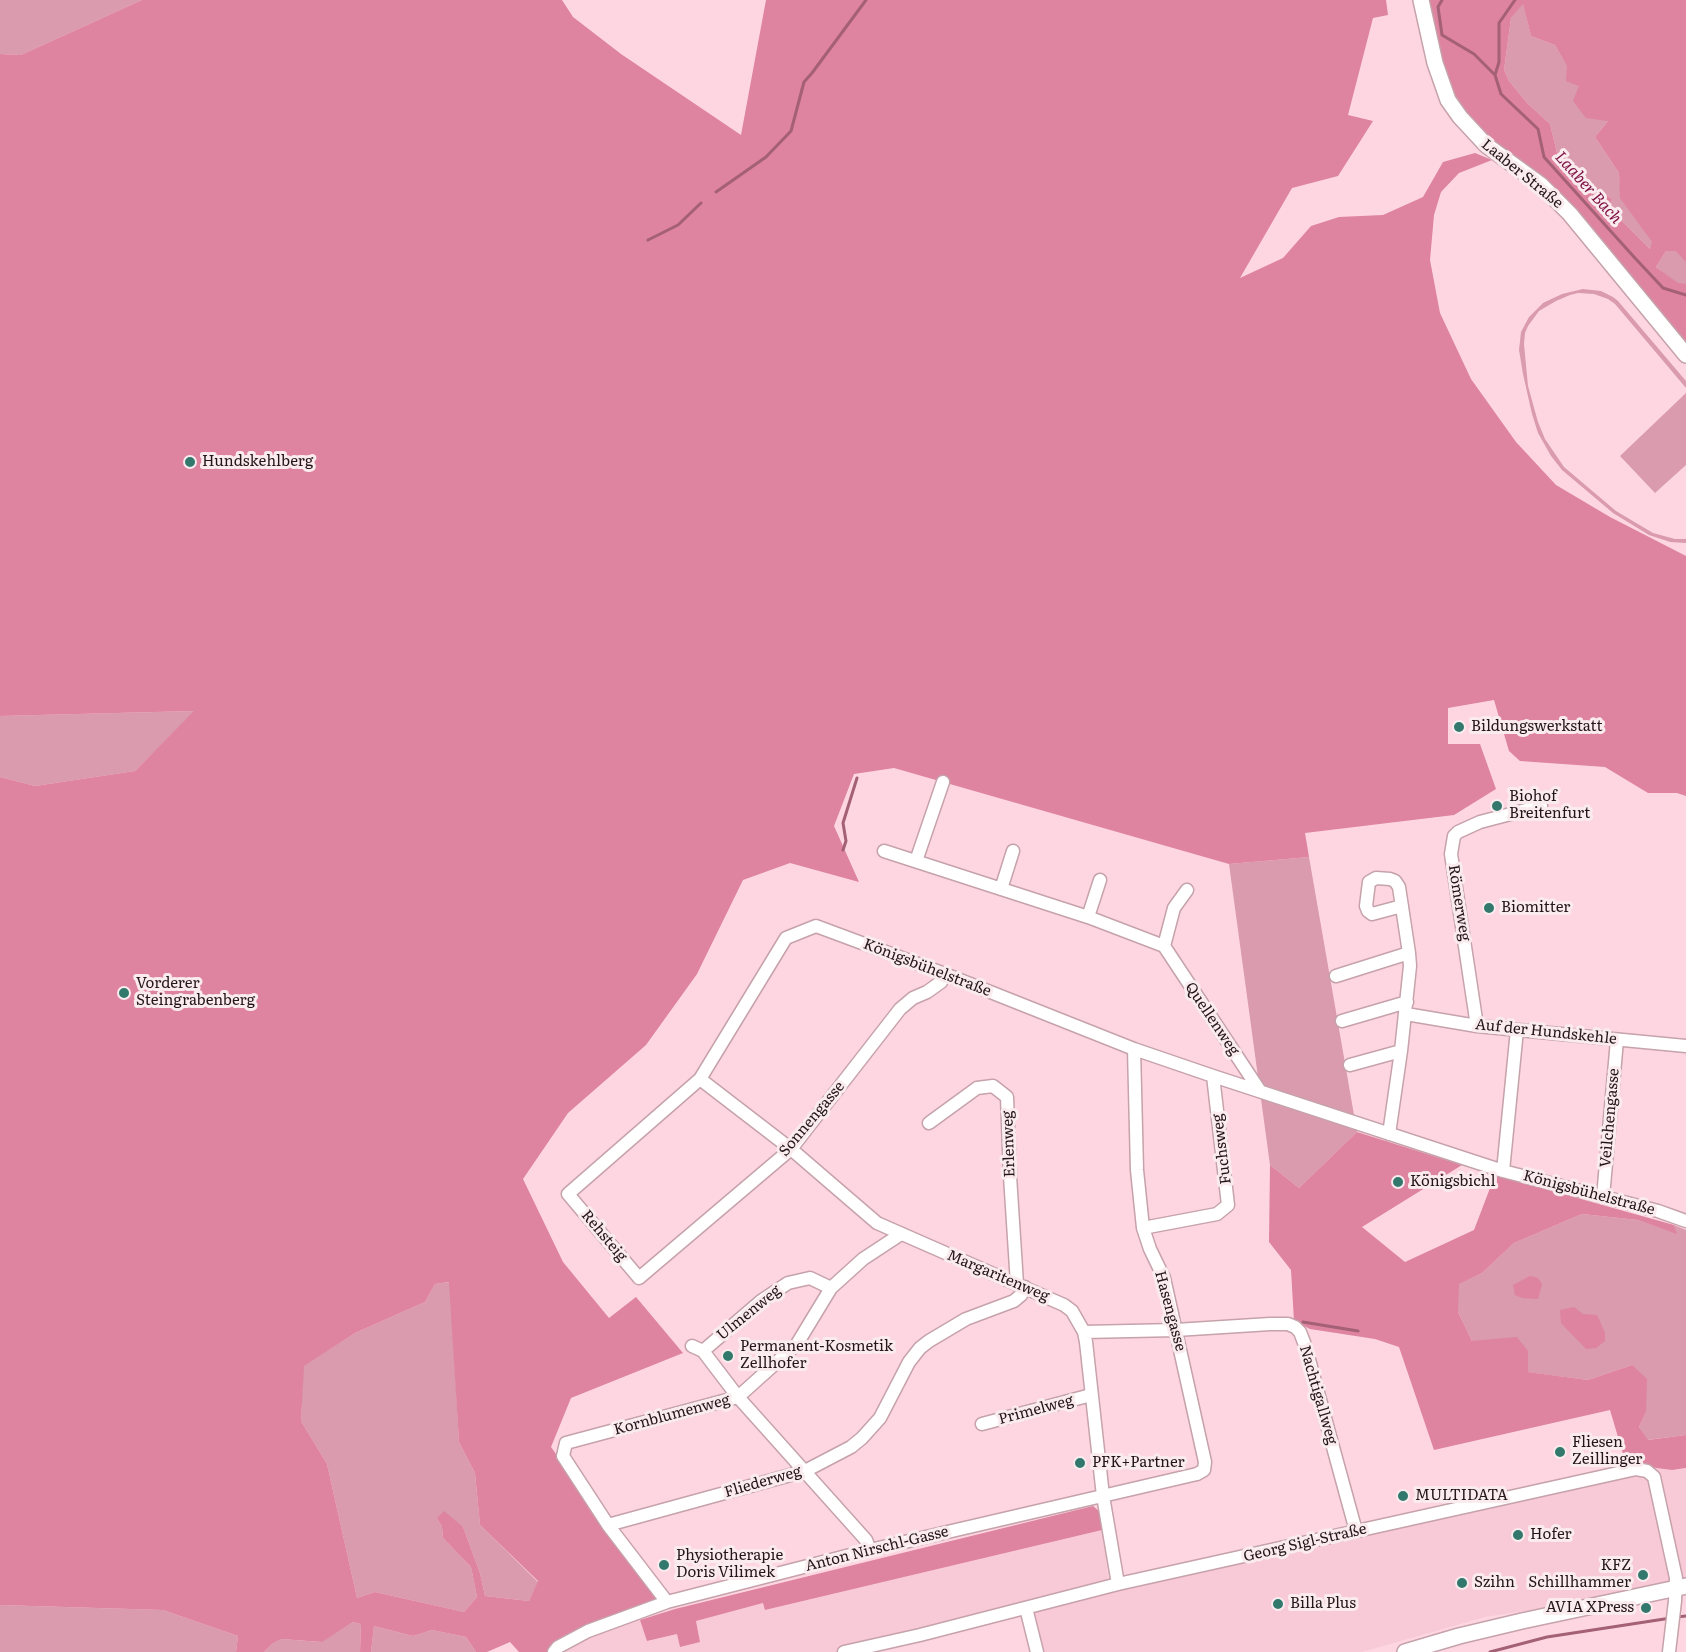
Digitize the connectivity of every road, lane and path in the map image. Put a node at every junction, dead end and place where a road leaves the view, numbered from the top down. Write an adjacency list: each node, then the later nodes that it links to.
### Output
1 (1420, 0): 2 (main road, Laaber Straße)
2 (1686, 355)
3 (943, 782): 7 (street)
4 (1541, 806): 19 (street, Römerweg)
5 (885, 851): 7 (street)
6 (1013, 851): 9 (street)
7 (916, 861): 9 (street)
8 (1100, 880): 12 (street)
9 (1001, 889): 12 (street)
10 (1187, 890): 13 (street)
11 (1402, 906): 14 (street)
12 (1088, 917): 13 (street)
13 (1164, 946): 28 (street, Quellenweg)
14 (1409, 953): 16 (street); 17 (street)
15 (945, 974): 23 (street, Königsbühelstraße); 27 (street, Königsbühelstraße); 31 (street, Sonnengasse)
16 (1336, 975)
17 (1406, 1008): 18 (street); 19 (street, Auf der Hundskehle); 24 (street)
18 (1342, 1021)
19 (1478, 1026): 20 (street, Auf der Hundskehle)
20 (1517, 1030): 21 (street, Auf der Hundskehle); 32 (street)
21 (1617, 1040): 22 (street, Auf der Hundskehle); 34 (street, Veilchengasse)
22 (1686, 1046)
23 (1134, 1049): 26 (street, Königsbühelstraße); 36 (street, Hasengasse)
24 (1401, 1051): 25 (street); 30 (street)
25 (1350, 1065)
26 (1213, 1077): 28 (street, Königsbühelstraße); 36 (street, Fuchsweg)
27 (700, 1078): 31 (street, Margaritenweg); 33 (street, Königsbühelstraße)
28 (1260, 1091): 30 (street, Königsbühelstraße)
29 (929, 1123): 39 (street, Erlenweg)
30 (1389, 1134): 32 (street, Königsbühelstraße)
31 (791, 1149): 37 (street, Margaritenweg); 38 (street, Sonnengasse)
32 (1503, 1171): 34 (street, Königsbühelstraße)
33 (568, 1194): 38 (street, Rehsteig)
34 (1603, 1197): 35 (street, Königsbühelstraße)
35 (1686, 1221)
36 (1143, 1228): 41 (street, Hasengasse)
37 (901, 1234): 39 (street, Margaritenweg); 40 (street, Kornblumenweg)
38 (639, 1278)
39 (1021, 1285): 42 (street, Margaritenweg); 46 (street, Fliederweg)
40 (831, 1288): 44 (street, Kornblumenweg); 44 (street, Ulmenweg)
41 (1176, 1330): 42 (street, Nachtigallweg); 47 (street, Hasengasse); 49 (street, Nachtigallweg)
42 (1084, 1332): 43 (street, Margaritenweg)
43 (1091, 1395): 45 (street, Primelweg); 47 (street, Margaritenweg)
44 (738, 1397): 46 (street); 48 (street, Kornblumenweg)
45 (982, 1424)
46 (805, 1471): 48 (street, Fliederweg); 50 (street)
47 (1103, 1496): 50 (street, Anton Nirschl-Gasse); 51 (street, Margaritenweg)
48 (608, 1525): 53 (street, Kornblumenweg)
49 (1356, 1531): 51 (street, Georg Sigl-Straße); 52 (street, Georg Sigl-Straße)
50 (870, 1550): 53 (street, Anton Nirschl-Gasse)
51 (1118, 1584): 54 (street, Georg Sigl-Straße)
52 (1681, 1587): 58 (main road); 59 (street, Georg Sigl-Straße)
53 (667, 1602): 55 (street, Anton Nirschl-Gasse)
54 (1026, 1608): 56 (street, Georg Sigl-Straße); 57 (street)
55 (555, 1652)
56 (844, 1652)
57 (1037, 1652)
58 (1405, 1652)
59 (1669, 1652)

